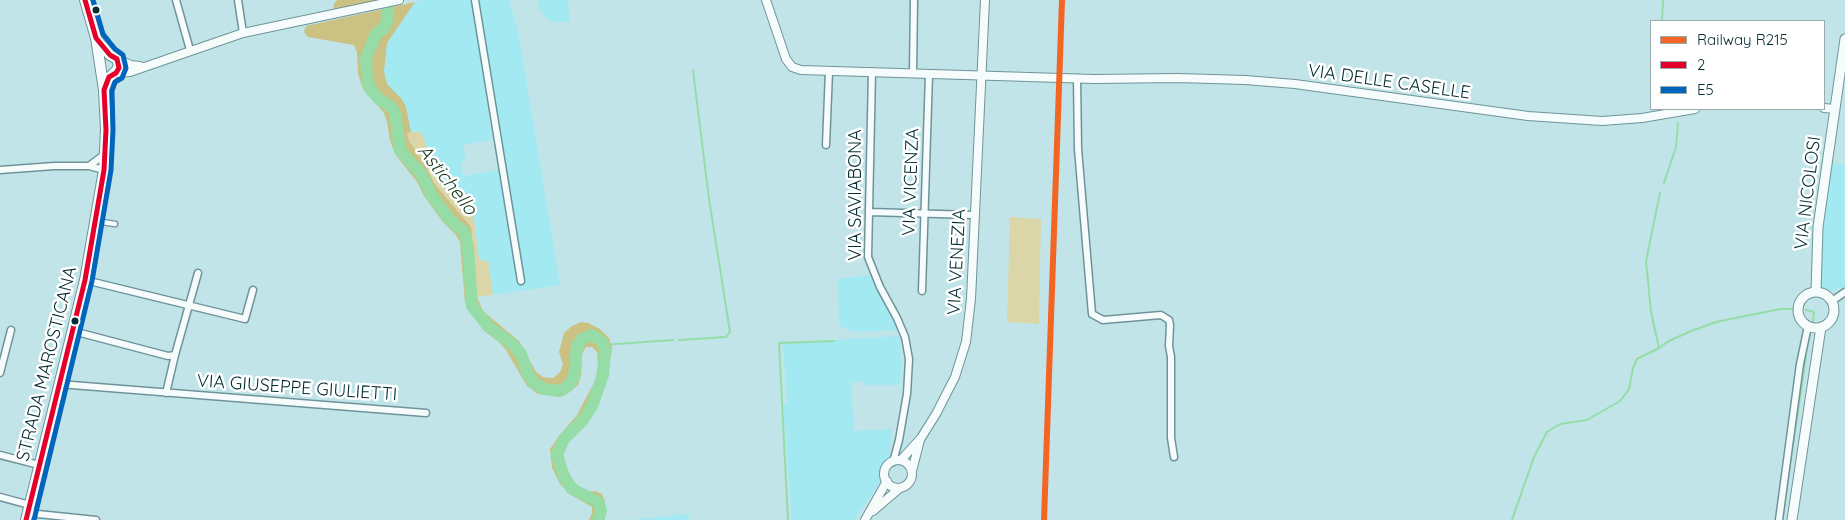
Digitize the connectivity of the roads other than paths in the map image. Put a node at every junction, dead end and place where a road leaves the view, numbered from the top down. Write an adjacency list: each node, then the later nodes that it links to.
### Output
1 (85, 0): 10 (main road, STRADA MAROSTICANA)
2 (176, 0): 12 (street)
3 (238, 0): 9 (street)
4 (399, 0): 9 (street)
5 (475, 0): 39 (street)
6 (766, 0): 16 (street)
7 (914, 0): 18 (street)
8 (985, 0): 21 (street, VIA VENEZIA)
9 (243, 33): 12 (street)
10 (96, 38): 13 (main road, STRADA MAROSTICANA); 15 (main road, STRADA MAROSTICANA)
11 (1845, 39): 25 (main road, VIA NICOLOSI)
12 (190, 50): 14 (street)
13 (113, 57): 14 (street); 15 (main road); 19 (main road, STRADA MAROSTICANA)
14 (142, 66): 19 (street)
15 (100, 67): 19 (main road); 23 (main road, STRADA MAROSTICANA)
16 (829, 71): 17 (street); 27 (street)
17 (872, 72): 18 (street, VIA DELLE CASELLE); 32 (street, VIA SAVIABONA)
18 (913, 73): 20 (street, VIA DELLE CASELLE)
19 (113, 74): 23 (main road, STRADA MAROSTICANA)
20 (929, 74): 21 (street, VIA DELLE CASELLE); 33 (street, VIA VICENZA)
21 (983, 76): 22 (street, VIA DELLE CASELLE); 34 (street, VIA VENEZIA)
22 (1077, 78): 26 (street, VIA DELLE CASELLE); 57 (street)
23 (104, 90): 28 (main road, STRADA MAROSTICANA)
24 (1825, 108): 25 (street)
25 (1835, 109): 42 (main road, VIA NICOLOSI)
26 (1688, 110)
27 (826, 145)
28 (105, 154): 29 (street); 31 (main road, STRADA MAROSTICANA)
29 (89, 166): 30 (street); 31 (street)
30 (0, 170)
31 (104, 170): 35 (main road, STRADA MAROSTICANA)
32 (869, 212): 33 (street); 58 (street, VIA SAVIABONA)
33 (925, 214): 34 (street); 41 (street, VIA VICENZA)
34 (974, 215): 55 (street, VIA VENEZIA)
35 (96, 221): 36 (street); 38 (main road, STRADA MAROSTICANA)
36 (115, 224)
37 (198, 273): 45 (street, VIA GIUSEPPE GIULIETTI)
38 (86, 280): 45 (street); 49 (main road, STRADA MAROSTICANA)
39 (521, 280)
40 (253, 290): 45 (street)
41 (922, 291)
42 (1816, 292): 44 (main road); 46 (main road)
43 (1845, 292): 44 (street)
44 (1832, 301): 47 (main road)
45 (189, 306): 50 (street, VIA GIUSEPPE GIULIETTI)
46 (1808, 326): 47 (main road); 67 (street)
47 (1820, 327): 68 (main road)
48 (11, 330): 51 (street)
49 (73, 330): 50 (street); 52 (main road, STRADA MAROSTICANA)
50 (176, 355): 53 (street, VIA GIUSEPPE GIULIETTI)
51 (0, 374)
52 (60, 384): 53 (street, VIA GIUSEPPE GIULIETTI); 59 (main road, STRADA MAROSTICANA)
53 (166, 393): 54 (street, VIA GIUSEPPE GIULIETTI)
54 (426, 413)
55 (921, 438): 58 (street, VIA VENEZIA); 60 (street, VIA VENEZIA)
56 (0, 456): 59 (street)
57 (1174, 457)
58 (897, 461): 60 (street); 61 (street, VIA SAVIABONA)
59 (39, 465): 64 (main road, STRADA MAROSTICANA)
60 (912, 471): 62 (street)
61 (887, 481): 62 (street); 65 (street, VIA SAVIABONA)
62 (900, 488): 65 (street)
63 (0, 497): 64 (street)
64 (28, 513): 66 (street)
65 (867, 518)
66 (96, 520)
67 (1779, 520)
68 (1792, 520)

